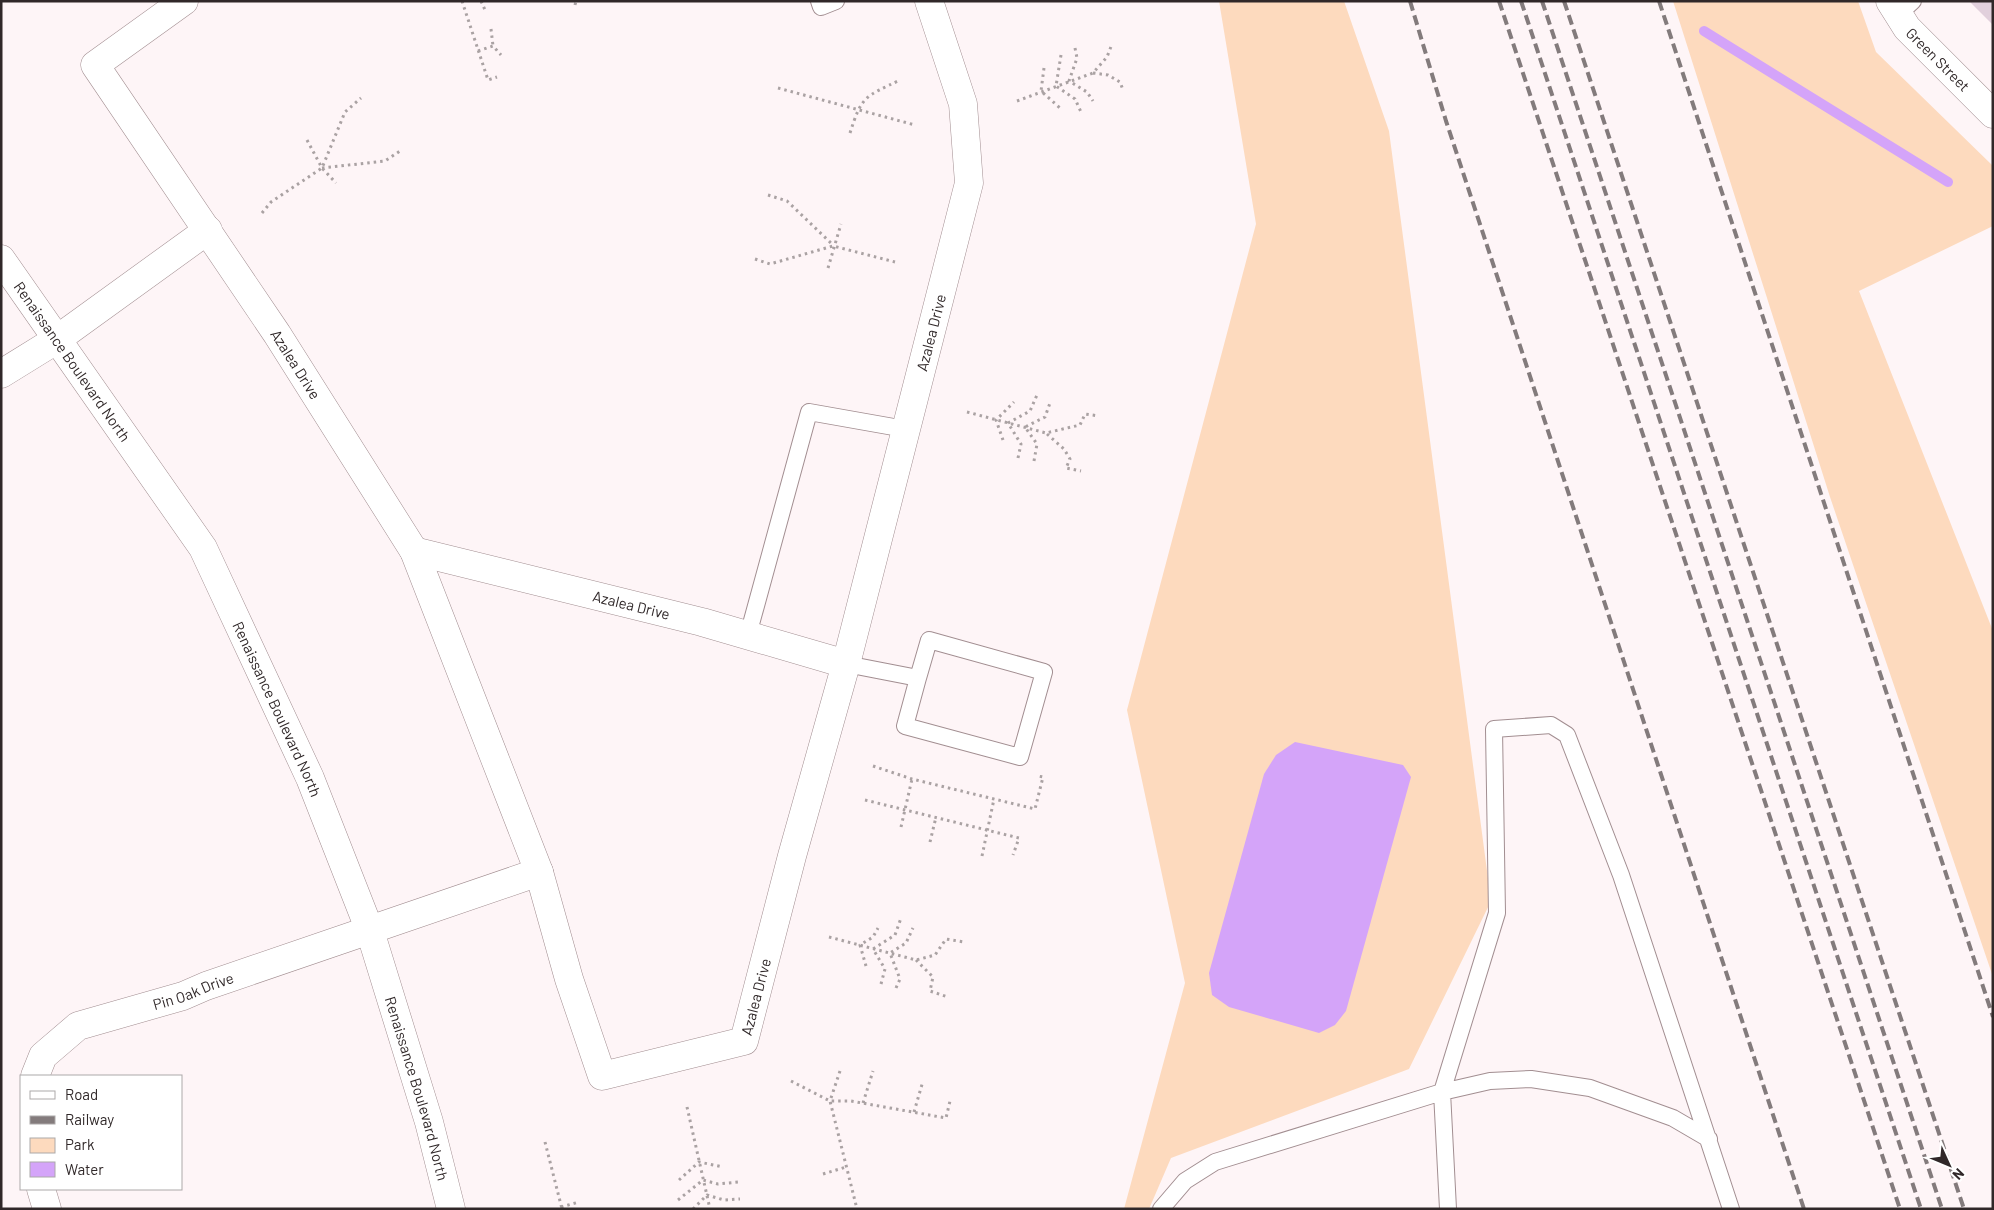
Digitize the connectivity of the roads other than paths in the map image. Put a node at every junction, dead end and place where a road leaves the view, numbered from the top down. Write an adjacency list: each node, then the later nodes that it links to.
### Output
1 (184, 1): 7 (street, Azalea Drive)
2 (819, 1): 3 (lane)
3 (836, 1)
4 (929, 1): 11 (street, Azalea Drive)
5 (1900, 6): 6 (street, Green Street)
6 (1991, 109)
7 (208, 230): 9 (street); 12 (street, Azalea Drive)
8 (1, 258): 9 (street, Renaissance Boulevard North)
9 (56, 340): 10 (street); 17 (street, Renaissance Boulevard North)
10 (1, 374)
11 (905, 429): 13 (lane); 14 (street, Azalea Drive)
12 (414, 551): 13 (street, Azalea Drive); 16 (street, Azalea Drive)
13 (748, 635): 14 (street, Azalea Drive)
14 (846, 664): 15 (lane); 16 (street, Azalea Drive)
15 (918, 678): 15 (lane)
16 (539, 872): 17 (street)
17 (370, 931): 18 (street, Pin Oak Drive); 23 (street, Renaissance Boulevard North)
18 (35, 1075)
19 (1442, 1092): 20 (lane); 20 (lane); 24 (lane); 25 (lane)
20 (1708, 1139): 26 (lane)
21 (42, 1190): 22 (street)
22 (48, 1209)
23 (451, 1209)
24 (1161, 1209)
25 (1448, 1209)
26 (1731, 1209)

